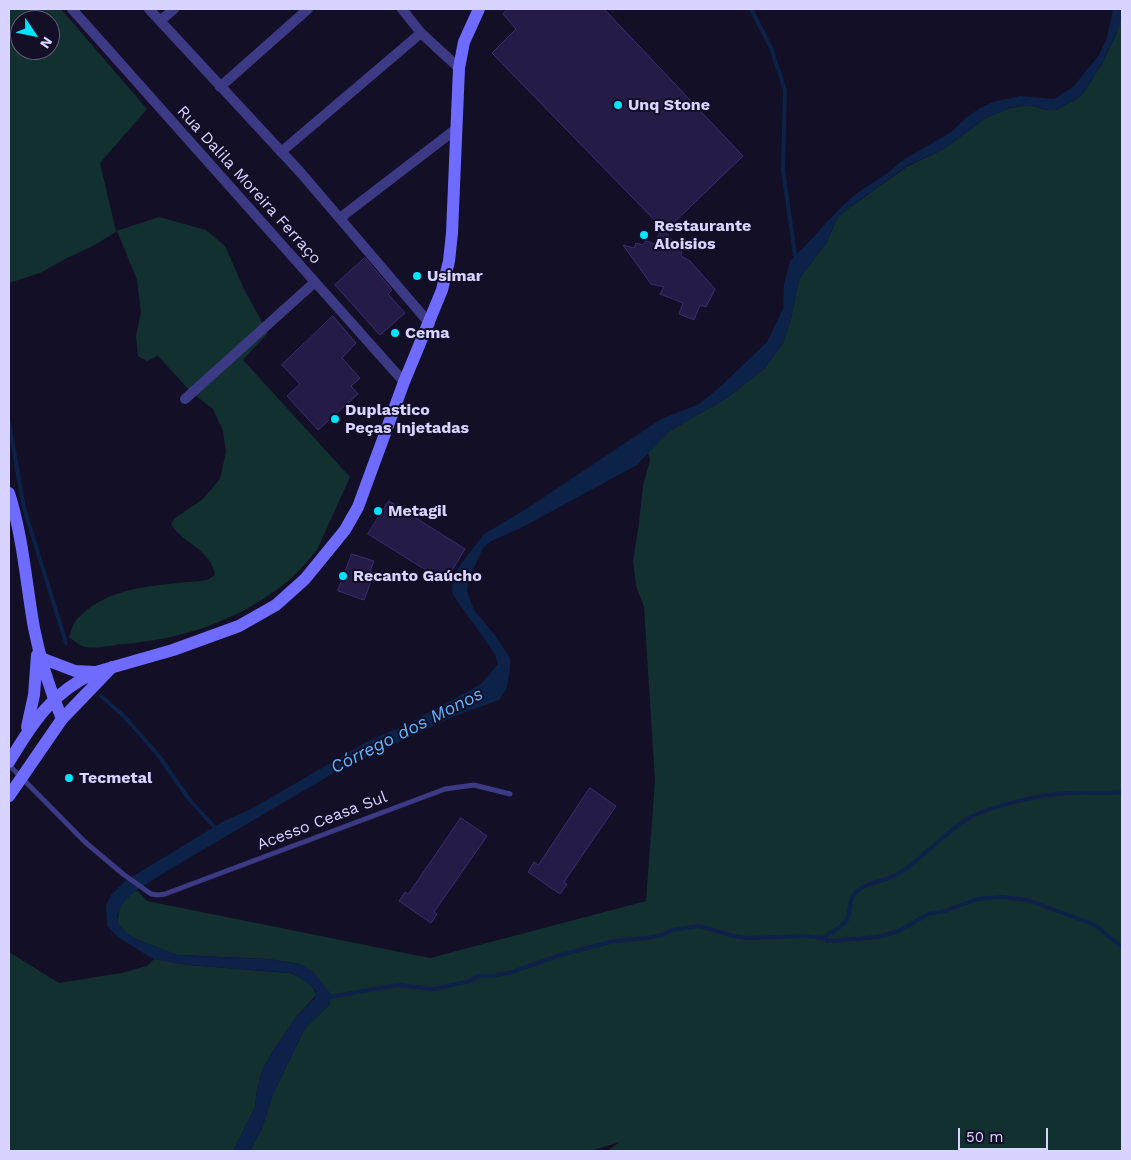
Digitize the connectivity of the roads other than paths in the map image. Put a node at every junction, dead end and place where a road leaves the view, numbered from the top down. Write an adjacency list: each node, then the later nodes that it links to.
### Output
1 (72, 9): 14 (street, Rua Dalila Moreira Ferraço)
2 (149, 9): 7 (street)
3 (174, 9): 7 (street)
4 (308, 9): 10 (street)
5 (402, 9): 8 (street)
6 (479, 9): 9 (main road)
7 (160, 21): 10 (street)
8 (421, 33): 9 (street); 12 (street)
9 (459, 68): 11 (main road)
10 (220, 87): 12 (street)
11 (456, 129): 13 (street); 15 (main road)
12 (281, 152): 13 (street)
13 (340, 218): 15 (street)
14 (315, 282): 16 (street, Rua Dalila Moreira Ferraço); 17 (street)
15 (430, 324): 16 (main road)
16 (404, 382): 21 (main road)
17 (186, 399)
18 (9, 493): 19 (main road)
19 (38, 645): 20 (main road); 25 (main road)
20 (41, 658): 22 (main road); 23 (main road)
21 (112, 668): 22 (main road); 24 (main road)
22 (96, 672): 23 (main road)
23 (54, 700): 24 (main road); 25 (main road)
24 (62, 719): 27 (main road)
25 (23, 738): 26 (main road)
26 (9, 763): 27 (lane)
27 (21, 778): 28 (lane, Acesso Ceasa Sul); 29 (main road)
28 (510, 794)
29 (9, 796)

